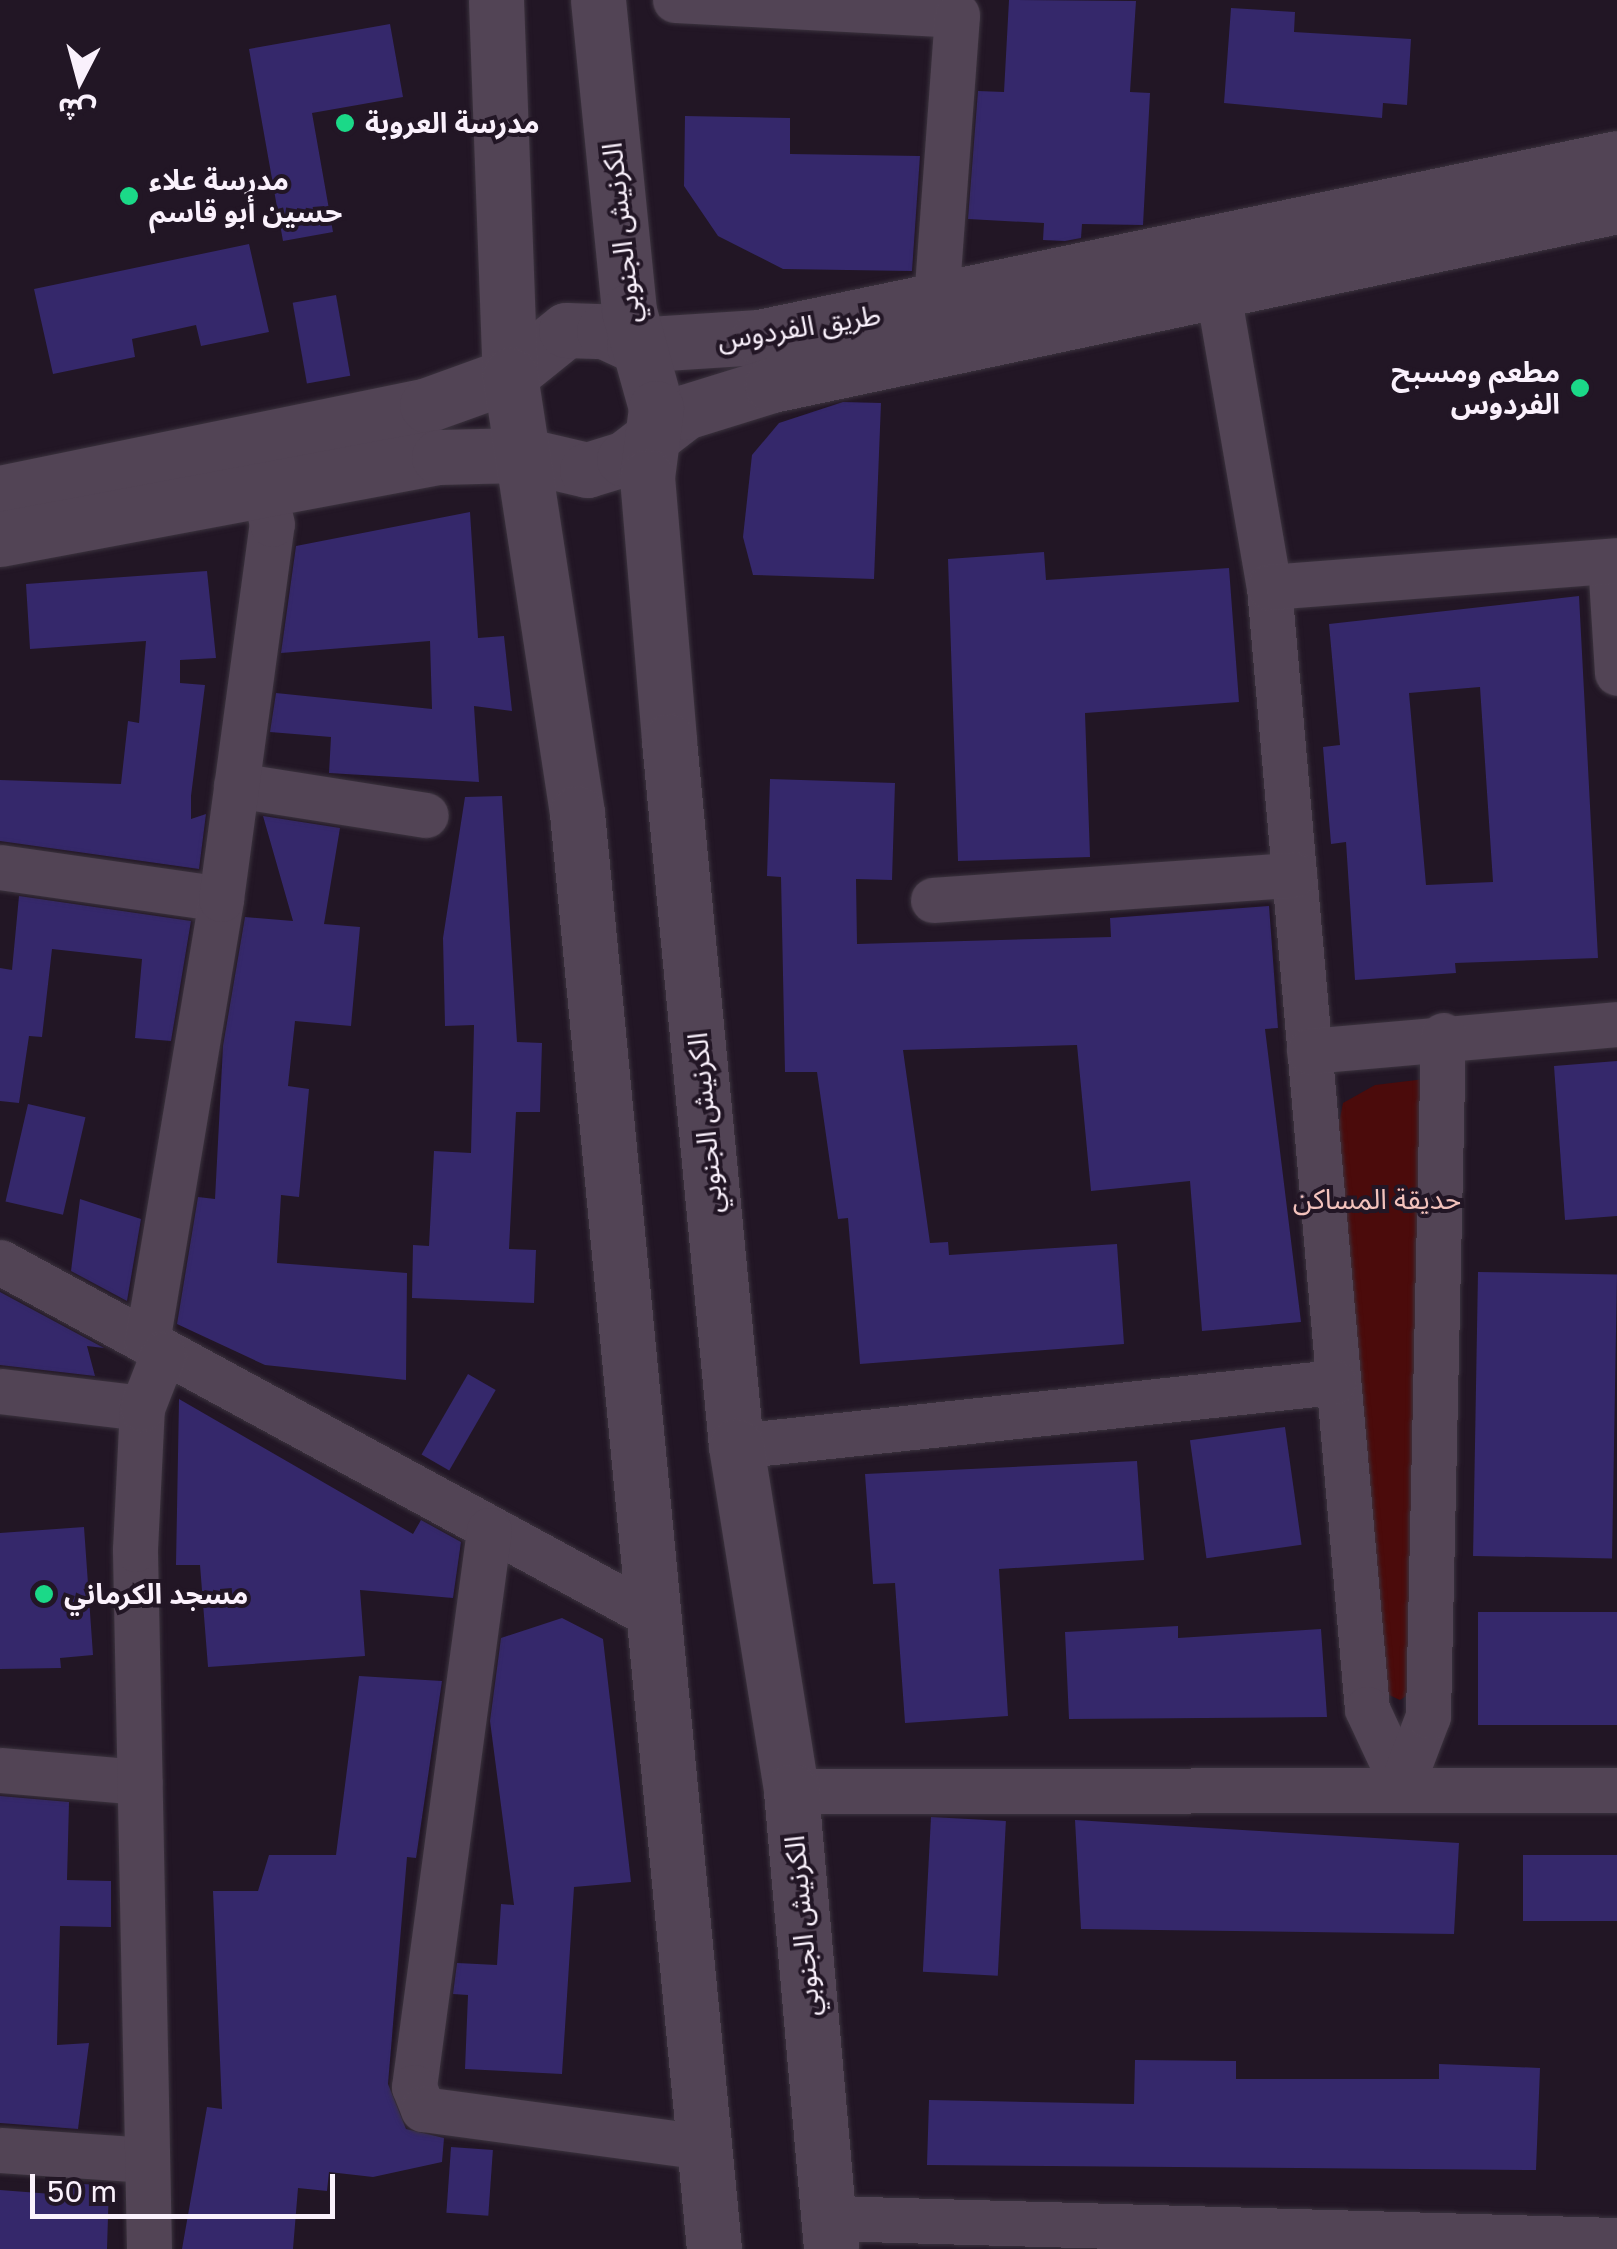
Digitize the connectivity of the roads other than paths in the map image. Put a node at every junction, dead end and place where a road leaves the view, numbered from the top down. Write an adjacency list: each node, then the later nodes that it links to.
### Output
1 (496, 0): 9 (main road)
2 (598, 0): 8 (main road, الكرنيش الجنوبي)
3 (675, 0): 7 (street)
4 (1617, 158): 6 (main road, طريق الفردوس)
5 (1617, 206): 6 (main road, طريق الفردوس)
6 (1214, 272): 7 (main road, طريق الفردوس); 10 (main road, طريق الفردوس); 16 (street)
7 (936, 304): 8 (main road, طريق الفردوس)
8 (634, 345): 9 (main road, طريق الفردوس); 10 (main road, الكرنيش الجنوبي)
9 (510, 376): 11 (main road); 13 (main road, طريق الفردوس)
10 (651, 433): 11 (main road, طريق الفردوس); 32 (main road, الكرنيش الجنوبي)
11 (523, 456): 12 (main road, طريق الفردوس); 34 (main road)
12 (263, 489): 14 (main road, طريق الفردوس); 18 (street)
13 (0, 494)
14 (0, 538)
15 (1614, 561): 16 (street); 17 (street)
16 (1269, 588): 21 (street)
17 (1617, 674)
18 (236, 785): 19 (street); 22 (street)
19 (426, 815)
20 (0, 867): 22 (street)
21 (1294, 875): 23 (street); 26 (street)
22 (221, 899): 28 (street)
23 (933, 900)
24 (1617, 1024): 25 (street)
25 (1443, 1035): 26 (street); 37 (street)
26 (1309, 1051): 29 (street)
27 (0, 1262): 28 (street)
28 (155, 1348): 31 (street); 33 (street)
29 (1334, 1382): 32 (street); 37 (street)
30 (0, 1391): 31 (street)
31 (142, 1408): 36 (street)
32 (736, 1446): 39 (main road, الكرنيش الجنوبي)
33 (489, 1530): 34 (street); 40 (street)
34 (656, 1618): 40 (main road)
35 (0, 1770): 36 (street)
36 (139, 1782): 42 (street)
37 (1402, 1784): 38 (street); 39 (street)
38 (1617, 1790)
39 (790, 1791): 43 (main road, الكرنيش الجنوبي)
40 (704, 2147): 46 (main road)
41 (0, 2150): 42 (street)
42 (148, 2160): 45 (street)
43 (829, 2233): 44 (street)
44 (1617, 2240)
45 (149, 2249)
46 (714, 2249)

